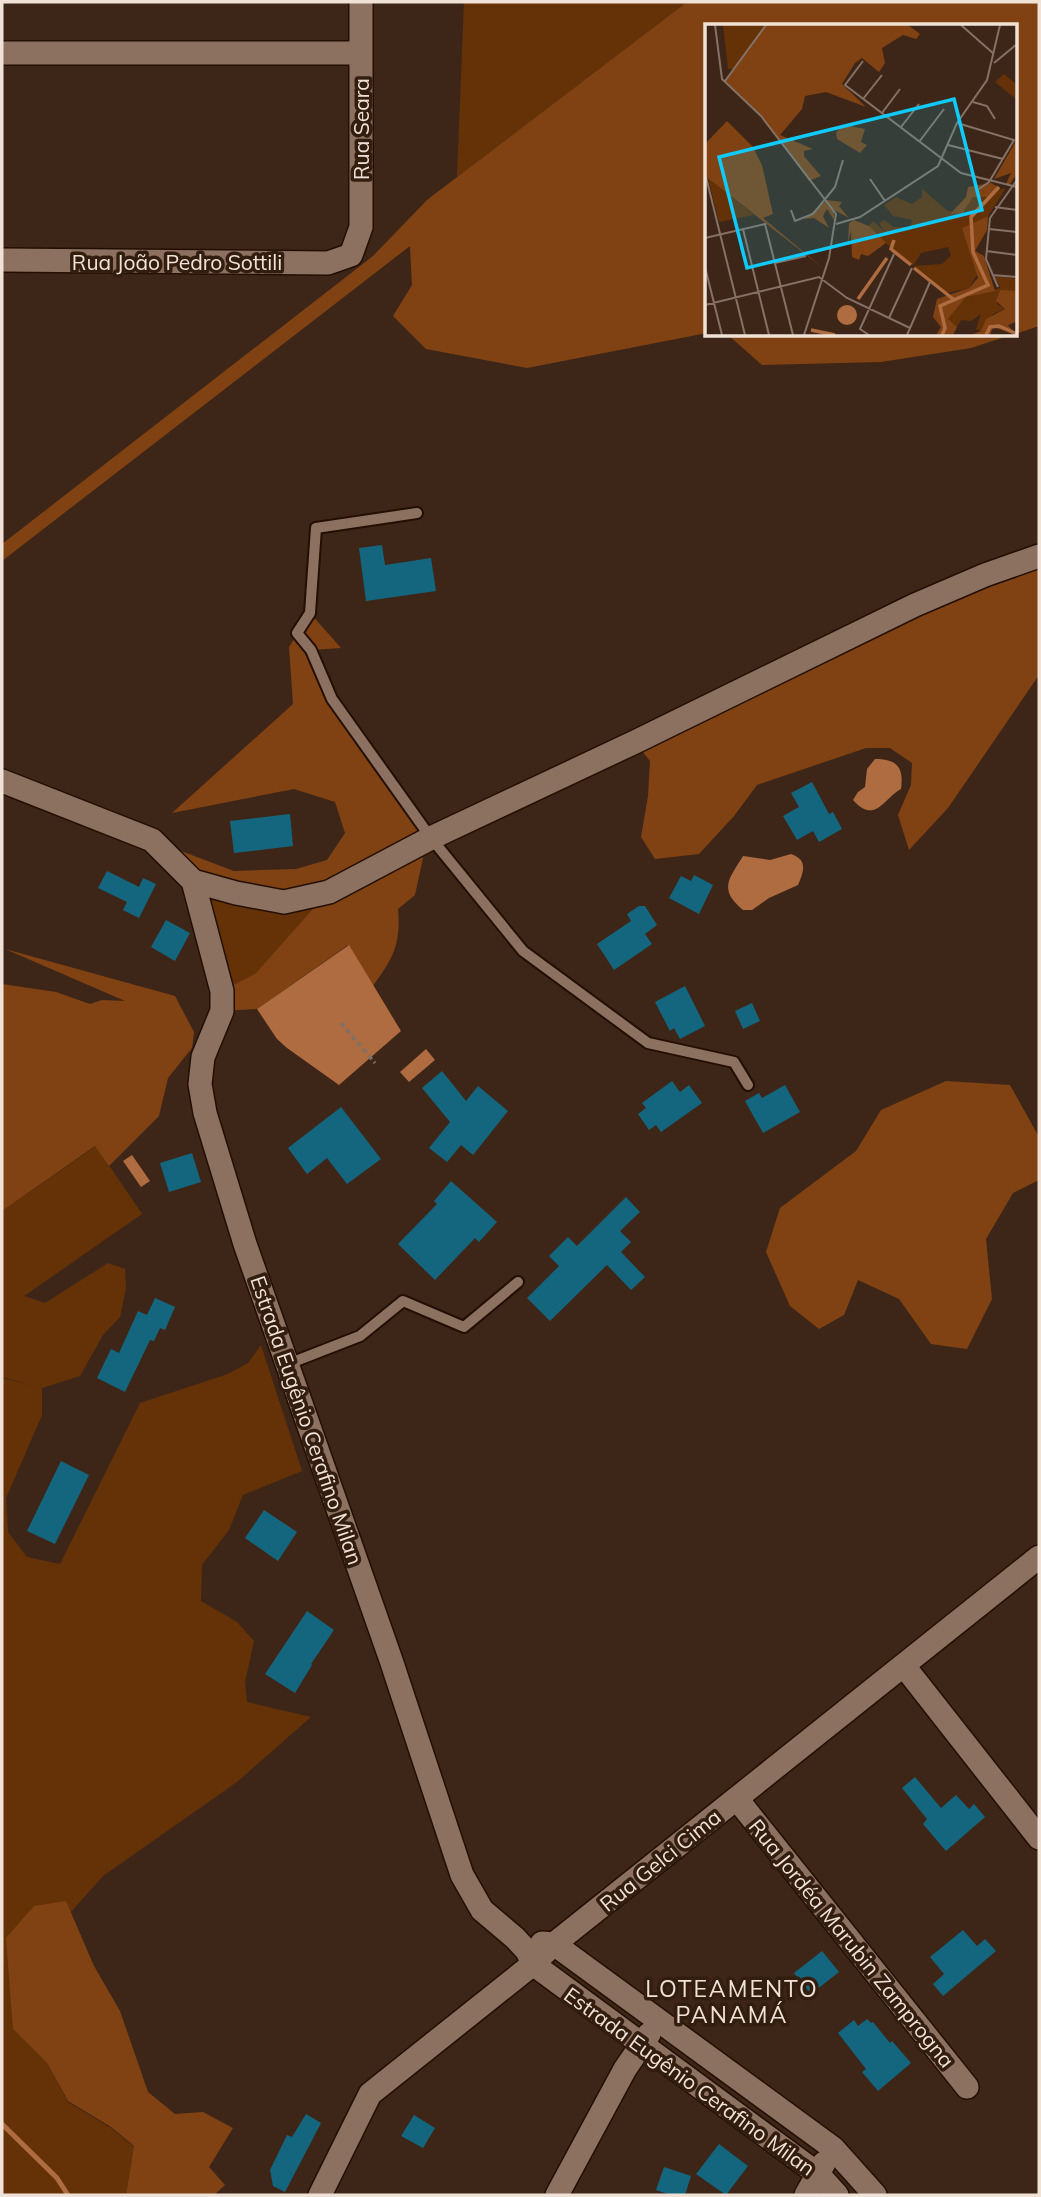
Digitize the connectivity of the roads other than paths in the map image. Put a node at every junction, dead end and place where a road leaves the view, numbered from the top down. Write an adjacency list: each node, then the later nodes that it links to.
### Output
1 (361, 2): 2 (street, Rua Seara)
2 (360, 52): 3 (street); 4 (street, Rua Seara)
3 (2, 53)
4 (351, 255): 5 (street, Rua João Pedro Sottili)
5 (2, 260)
6 (416, 513): 9 (lane)
7 (1039, 556): 9 (street)
8 (2, 780): 10 (street)
9 (431, 838): 10 (street); 11 (lane)
10 (193, 881): 13 (street, Estrada Eugênio Cerafino Milan)
11 (748, 1085)
12 (518, 1282): 13 (lane)
13 (288, 1364): 18 (street, Estrada Eugênio Cerafino Milan)
14 (1039, 1557): 15 (street, Rua Gelci Cima)
15 (904, 1666): 16 (street, Rua Gelci Cima); 17 (street)
16 (737, 1799): 19 (street, Rua Gelci Cima); 23 (street, Rua Jordéa Marubin Zamprogna)
17 (1039, 1838)
18 (515, 1938): 19 (street, Estrada Eugênio Cerafino Milan); 20 (street, Estrada Eugênio Cerafino Milan)
19 (554, 1944): 20 (street, Rua Gelci Cima); 21 (street, Estrada Eugênio Cerafino Milan)
20 (533, 1964): 22 (street, Estrada Eugênio Cerafino Milan); 26 (street, Rua Gelci Cima)
21 (658, 2019): 22 (street); 24 (street, Estrada Eugênio Cerafino Milan)
22 (641, 2046): 25 (street, Estrada Eugênio Cerafino Milan); 27 (street)
23 (967, 2087)
24 (833, 2148): 25 (street); 30 (street, Estrada Eugênio Cerafino Milan)
25 (818, 2174): 28 (street); 29 (street, Estrada Eugênio Cerafino Milan)
26 (320, 2195)
27 (557, 2195)
28 (806, 2195)
29 (837, 2195)
30 (875, 2195)

